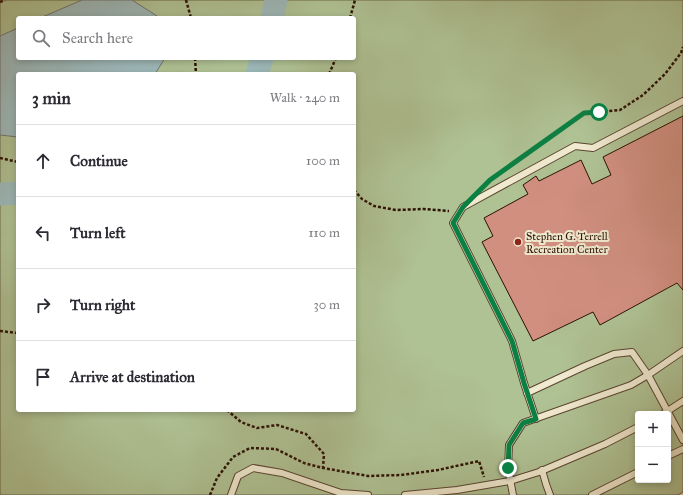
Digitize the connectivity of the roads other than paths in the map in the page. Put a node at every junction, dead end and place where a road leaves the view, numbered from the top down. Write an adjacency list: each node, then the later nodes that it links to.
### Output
1 (683, 101): 4 (lane)
2 (683, 351): 3 (lane)
3 (648, 375): 4 (lane); 6 (lane); 8 (lane)
4 (527, 393): 8 (lane)
5 (683, 401): 7 (lane)
6 (664, 411)
7 (668, 411)
8 (536, 419): 16 (lane)
9 (671, 422): 11 (lane)
10 (635, 429): 14 (lane)
11 (683, 440)
12 (683, 449): 13 (lane)
13 (671, 455)
14 (542, 470): 16 (lane); 23 (lane)
15 (635, 474): 24 (lane)
16 (510, 481): 17 (lane); 22 (lane)
17 (468, 488): 20 (lane); 21 (lane)
18 (231, 495): 19 (lane)
19 (368, 495)
20 (405, 495)
21 (467, 495)
22 (512, 495)
23 (550, 495)
24 (592, 495)

